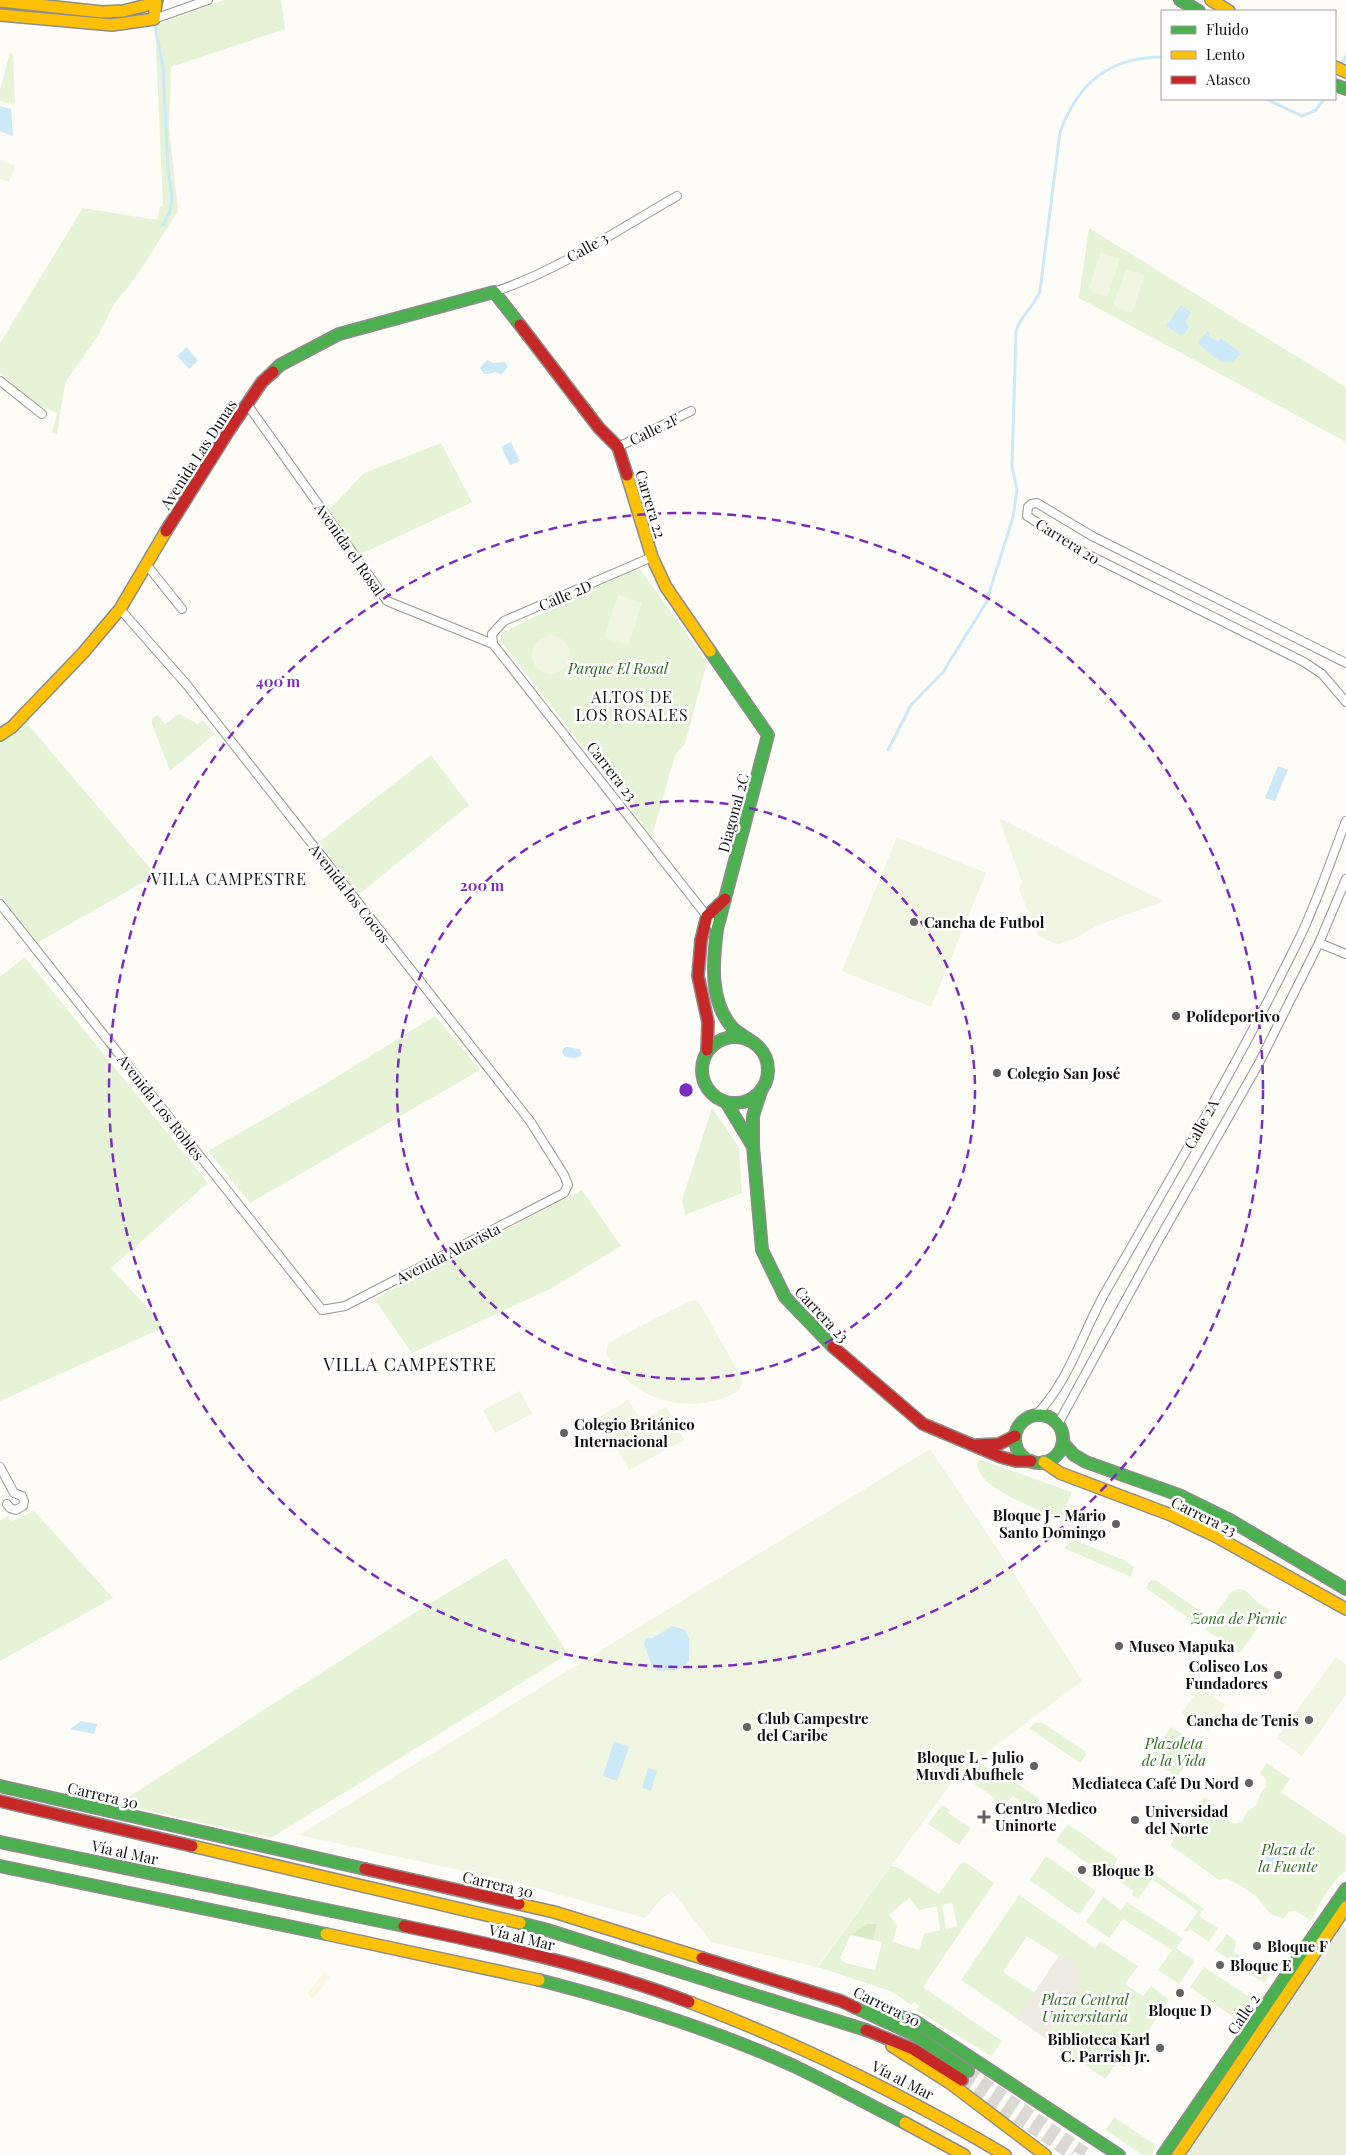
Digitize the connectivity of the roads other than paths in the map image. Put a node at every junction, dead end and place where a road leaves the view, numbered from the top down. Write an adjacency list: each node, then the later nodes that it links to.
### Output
1 (208, 0): 9 (street)
2 (1180, 0): 6 (main road)
3 (1211, 0): 7 (main road)
4 (0, 1): 5 (main road)
5 (159, 1): 9 (main road)
6 (1197, 10)
7 (1227, 10)
8 (0, 15): 9 (main road)
9 (154, 19)
10 (1340, 87): 11 (street)
11 (1346, 97)
12 (678, 196): 13 (street, Calle 3)
13 (494, 292): 15 (main road, Avenida Las Dunas); 18 (main road, Carrera 22)
14 (0, 381): 17 (street)
15 (247, 404): 20 (main road, Avenida Las Dunas); 23 (street, Avenida el Rosal)
16 (691, 411): 18 (street, Calle 2F)
17 (42, 414)
18 (618, 447): 19 (main road, Carrera 22)
19 (652, 557): 23 (street, Calle 2D); 27 (main road, Carrera 22)
20 (146, 564): 21 (main road, Avenida Las Dunas); 22 (street)
21 (120, 609): 26 (main road, Avenida Las Dunas); 41 (street, Avenida los Cocos)
22 (182, 609)
23 (493, 644): 32 (street, Carrera 23)
24 (1346, 663): 25 (street, Carrera 20)
25 (1346, 702)
26 (0, 735)
27 (768, 735): 30 (main road, Diagonal 2C)
28 (1346, 821): 43 (street, Calle 2A)
29 (1346, 879): 34 (street, Calle 2A)
30 (725, 899): 32 (main road); 33 (main road, Diagonal 2C)
31 (0, 904): 42 (street, Avenida Los Robles)
32 (707, 916): 33 (street, Carrera 23); 37 (main road)
33 (717, 929): 36 (main road)
34 (1319, 943): 35 (street); 44 (street, Calle 2A)
35 (1346, 954)
36 (751, 1041): 37 (main road); 38 (main road)
37 (707, 1050): 39 (main road)
38 (761, 1091): 39 (main road); 40 (main road, Carrera 23)
39 (726, 1102): 40 (main road, Carrera 23)
40 (753, 1146): 46 (main road, Carrera 23)
41 (568, 1185): 42 (street, Avenida Altavista)
42 (322, 1310)
43 (1036, 1415): 44 (main road); 45 (main road)
44 (1058, 1424): 47 (main road)
45 (1016, 1436): 46 (main road, Carrera 23); 48 (main road)
46 (963, 1441): 48 (main road, Carrera 23)
47 (1063, 1443): 49 (main road); 53 (main road, Carrera 23)
48 (1031, 1461): 49 (main road)
49 (1044, 1462): 54 (main road, Carrera 23)
50 (0, 1467): 51 (street)
51 (14, 1493): 52 (street); 52 (street)
52 (4, 1505)
53 (1346, 1589)
54 (1346, 1609)
55 (0, 1786): 61 (main road, Carrera 30)
56 (0, 1800): 62 (main road, Carrera 30)
57 (0, 1842): 65 (main road, Vía al Mar)
58 (0, 1866): 64 (main road)
59 (1346, 1889): 63 (main road, Calle 2)
60 (1346, 1907): 63 (main road, Calle 2)
61 (841, 2001): 62 (main road, Carrera 30); 67 (main road)
62 (837, 2019): 66 (main road)
63 (1221, 2082): 68 (main road, Calle 2); 69 (main road, Calle 2)
64 (964, 2155)
65 (1004, 2155)
66 (1045, 2155)
67 (1119, 2155)
68 (1163, 2155)
69 (1178, 2155)

